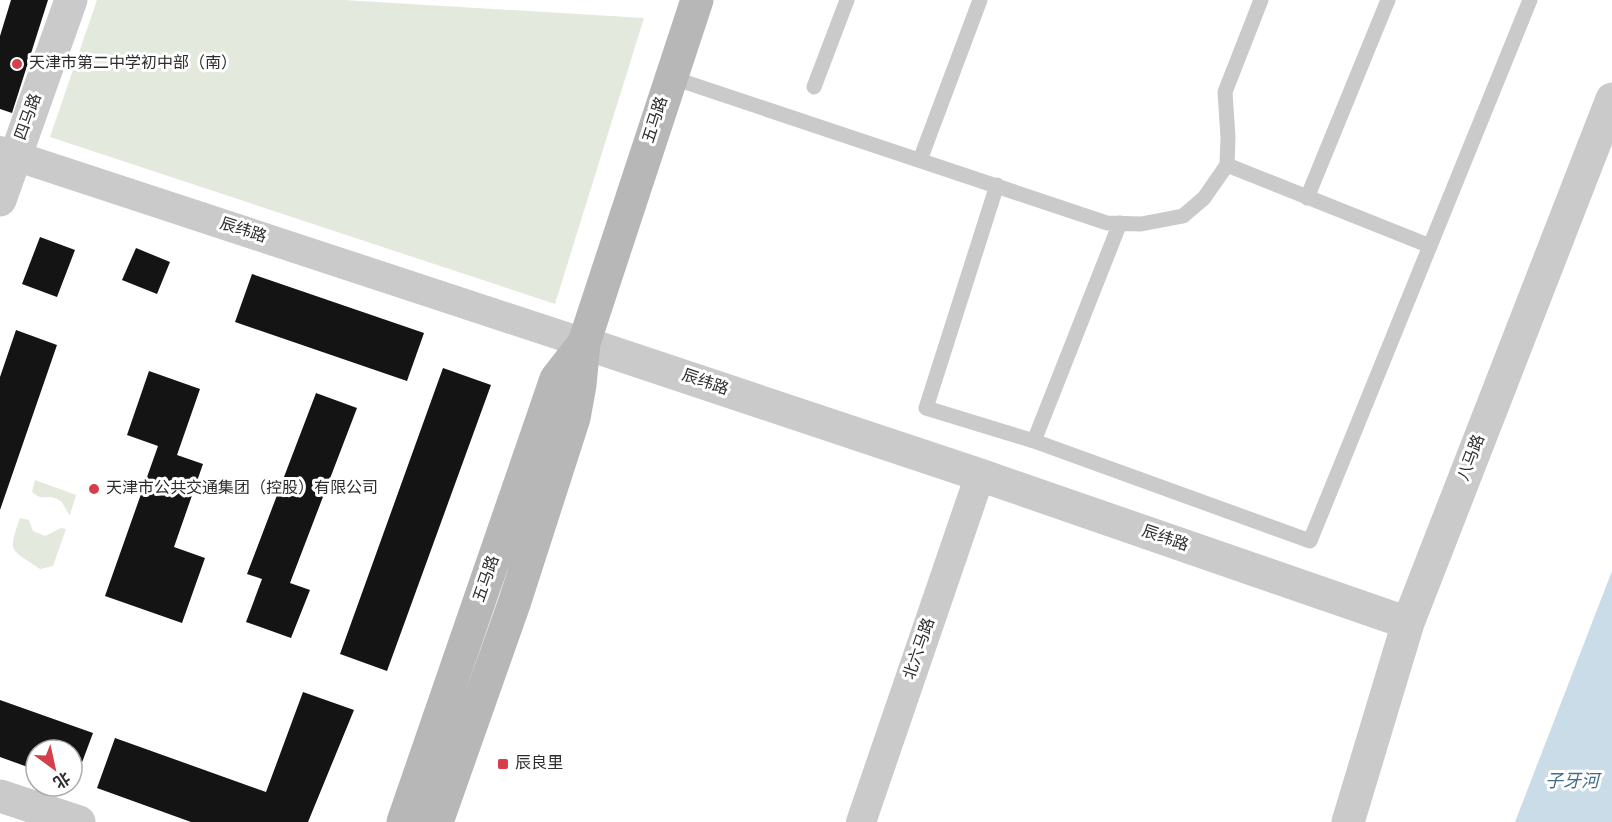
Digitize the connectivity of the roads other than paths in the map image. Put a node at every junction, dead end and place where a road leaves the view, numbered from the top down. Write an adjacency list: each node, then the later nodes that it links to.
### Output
1 (71, 0): 11 (street, 四马路)
2 (697, 0): 8 (main road, 五马路)
3 (847, 0): 9 (lane)
4 (980, 0): 12 (lane)
5 (1261, 0): 13 (lane)
6 (1388, 0): 15 (lane)
7 (1530, 0): 18 (lane)
8 (670, 76): 12 (lane); 19 (main road, 五马路)
9 (814, 87)
10 (1612, 99): 22 (street, 八马路)
11 (7, 154): 16 (street, 四马路); 19 (street, 辰纬路)
12 (920, 160): 14 (lane)
13 (1227, 165): 15 (lane); 17 (lane)
14 (997, 185): 17 (lane); 20 (lane)
15 (1307, 198): 18 (lane)
16 (0, 200)
17 (1120, 224): 20 (lane)
18 (1430, 246): 20 (lane)
19 (584, 343): 21 (street, 辰纬路); 25 (main road, 五马路); 26 (main road, 五马路)
20 (1034, 441)
21 (980, 476): 22 (street, 辰纬路); 27 (street, 北六马路)
22 (1408, 623): 28 (street, 八马路)
23 (0, 796): 24 (street)
24 (79, 822)
25 (404, 822)
26 (437, 822)
27 (861, 822)
28 (1348, 822)

